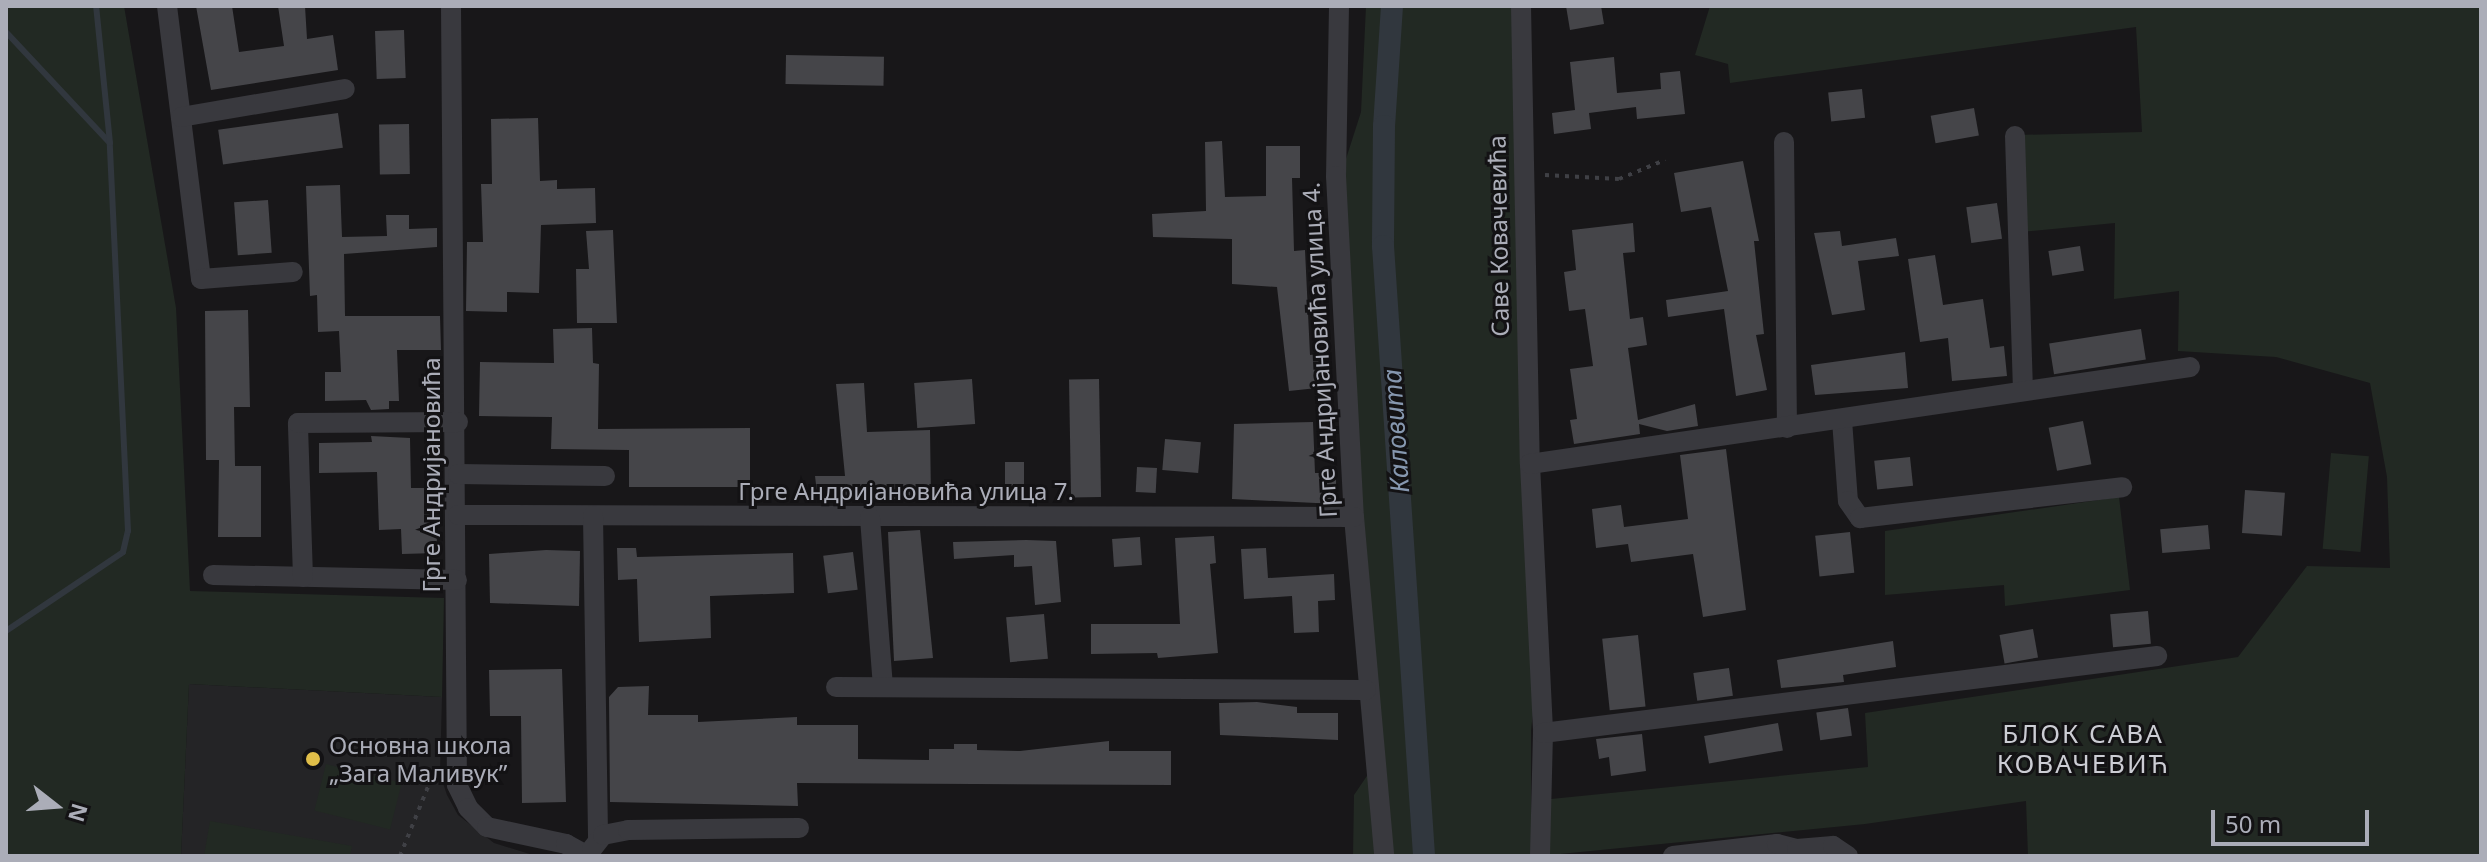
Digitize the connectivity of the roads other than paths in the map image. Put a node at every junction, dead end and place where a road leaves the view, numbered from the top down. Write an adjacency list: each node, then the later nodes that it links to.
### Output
1 (167, 6): 6 (street)
2 (451, 6): 13 (street, Грге Андријановића)
3 (1339, 6): 21 (street, Грге Андријановића улица 4.)
4 (1521, 6): 15 (street, Саве Ковачевића)
5 (345, 89): 6 (street)
6 (181, 117): 9 (street)
7 (2015, 136): 11 (street)
8 (1784, 142): 14 (street)
9 (293, 272)
10 (2190, 367): 11 (street)
11 (2023, 388): 12 (street)
12 (1842, 420): 14 (street); 18 (street)
13 (458, 422): 16 (street, Грге Андријановића); 24 (street)
14 (1787, 428): 15 (street)
15 (1530, 464): 30 (street, Саве Ковачевића)
16 (458, 474): 17 (street); 19 (street, Грге Андријановића)
17 (605, 476)
18 (2122, 487)
19 (458, 515): 20 (street, Грге Андријановића улица 7.); 25 (street, Грге Андријановића)
20 (593, 516): 22 (street, Грге Андријановића улица 7.); 32 (street)
21 (1354, 517): 22 (street, Грге Андријановића улица 7.); 29 (street, Грге Андријановића улица 4.)
22 (870, 518): 28 (street)
23 (213, 575): 24 (street)
24 (303, 577): 25 (street)
25 (457, 580): 32 (street, Грге Андријановића)
26 (2157, 656): 30 (street)
27 (836, 687): 28 (street)
28 (883, 687): 29 (street)
29 (1366, 690): 33 (street, Грге Андријановића улица 4.)
30 (1543, 733): 34 (street, Саве Ковачевића)
31 (799, 828): 32 (street)
32 (592, 850)
33 (1384, 856)
34 (1540, 856)
35 (1673, 856): 36 (street)
36 (1848, 856)

